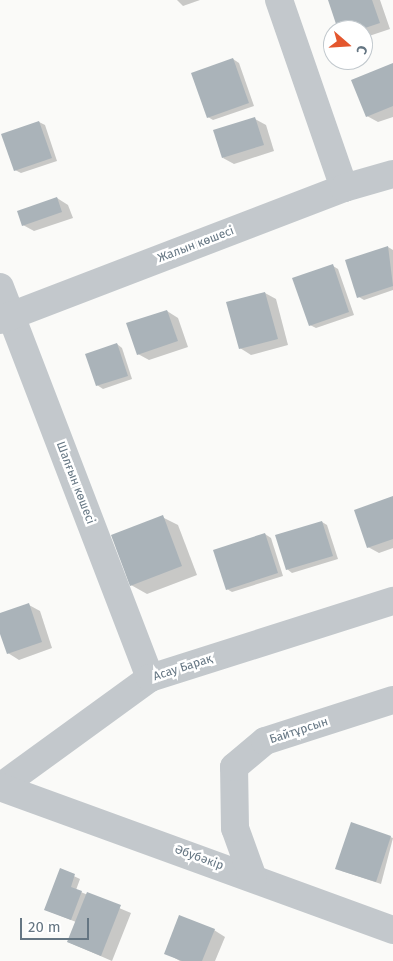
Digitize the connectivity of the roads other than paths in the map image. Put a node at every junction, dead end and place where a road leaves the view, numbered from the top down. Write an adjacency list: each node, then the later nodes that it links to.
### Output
1 (279, 0): 3 (street)
2 (393, 174): 3 (street, Жалын көшесі)
3 (344, 188): 5 (street, Жалын көшесі)
4 (0, 287): 5 (street, Шалғын көшесі)
5 (5, 318): 7 (street, Шалғын көшесі)
6 (393, 601): 7 (street, Асау Барақ)
7 (150, 678): 9 (street, Асау Барақ)
8 (393, 700): 10 (street, Байтұрсын)
9 (2, 786): 10 (street, Әбубәкір)
10 (253, 878): 11 (street, Әбубәкір)
11 (393, 930)

